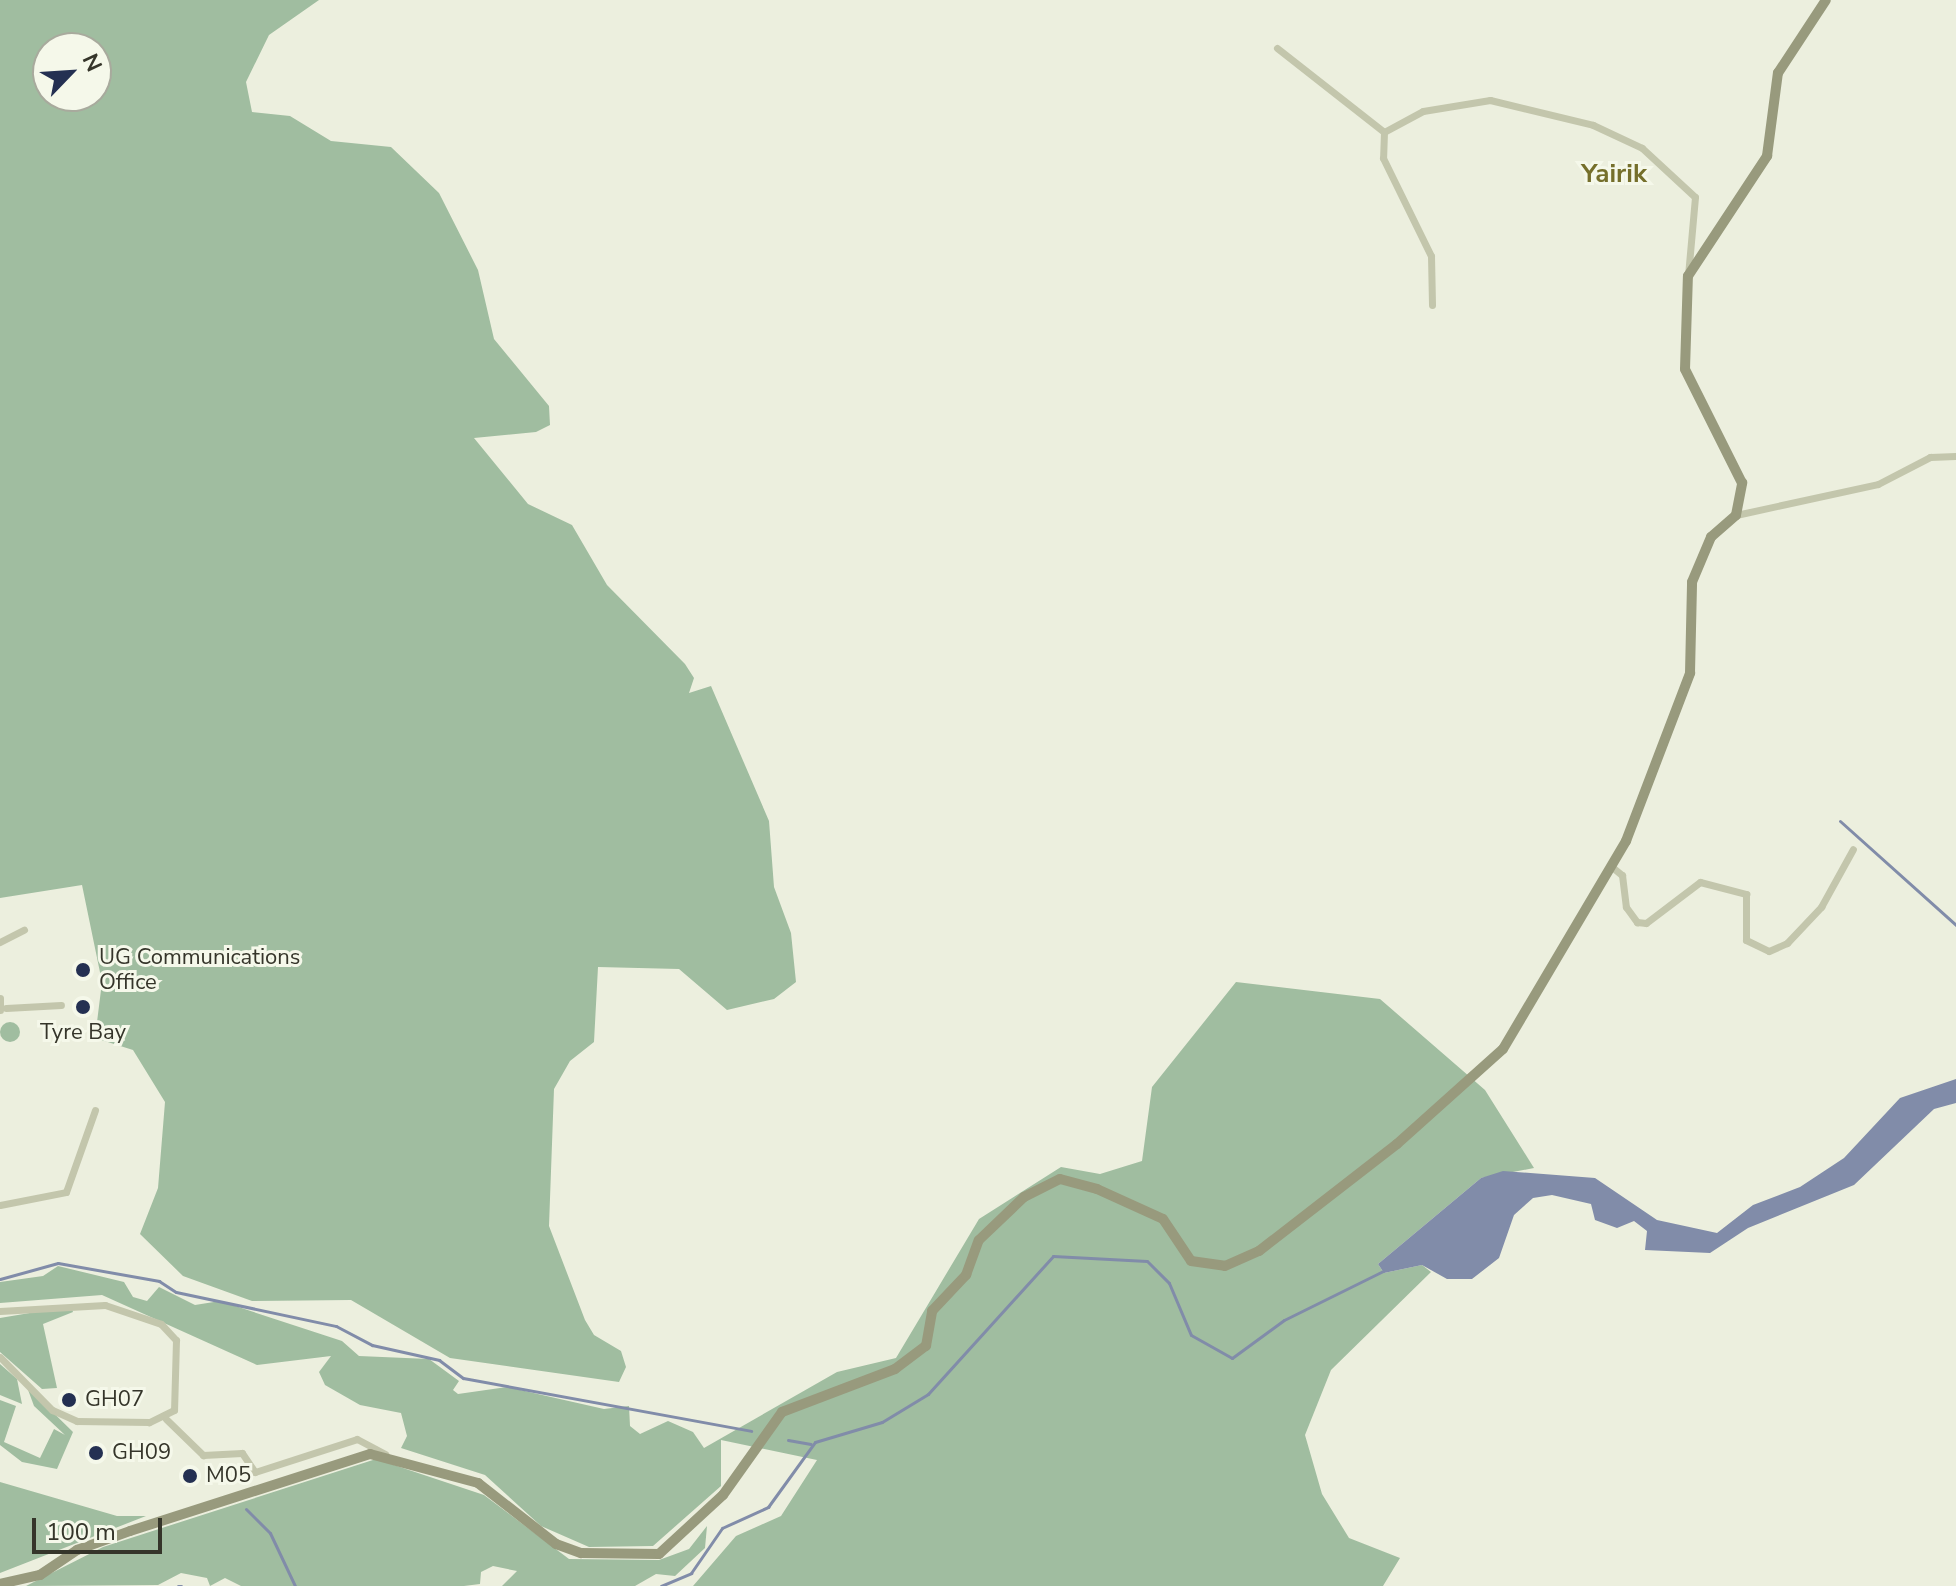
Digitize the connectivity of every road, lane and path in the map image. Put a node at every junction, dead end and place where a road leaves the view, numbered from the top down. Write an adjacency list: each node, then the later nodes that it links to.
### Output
1 (1826, 0): 4 (street)
2 (1277, 48): 3 (street)
3 (1384, 132): 4 (street); 5 (street)
4 (1688, 276): 7 (street)
5 (1432, 305)
6 (1956, 456): 7 (street)
7 (1736, 515): 9 (street)
8 (1853, 849): 9 (street)
9 (1612, 867): 20 (street)
10 (24, 930): 11 (street)
11 (0, 942)
12 (0, 998): 14 (street)
13 (61, 1005): 14 (street)
14 (3, 1009)
15 (95, 1110): 16 (street)
16 (0, 1205)
17 (0, 1311): 19 (street)
18 (0, 1357): 19 (street)
19 (166, 1419): 20 (street)
20 (385, 1454): 21 (street)
21 (0, 1584)

